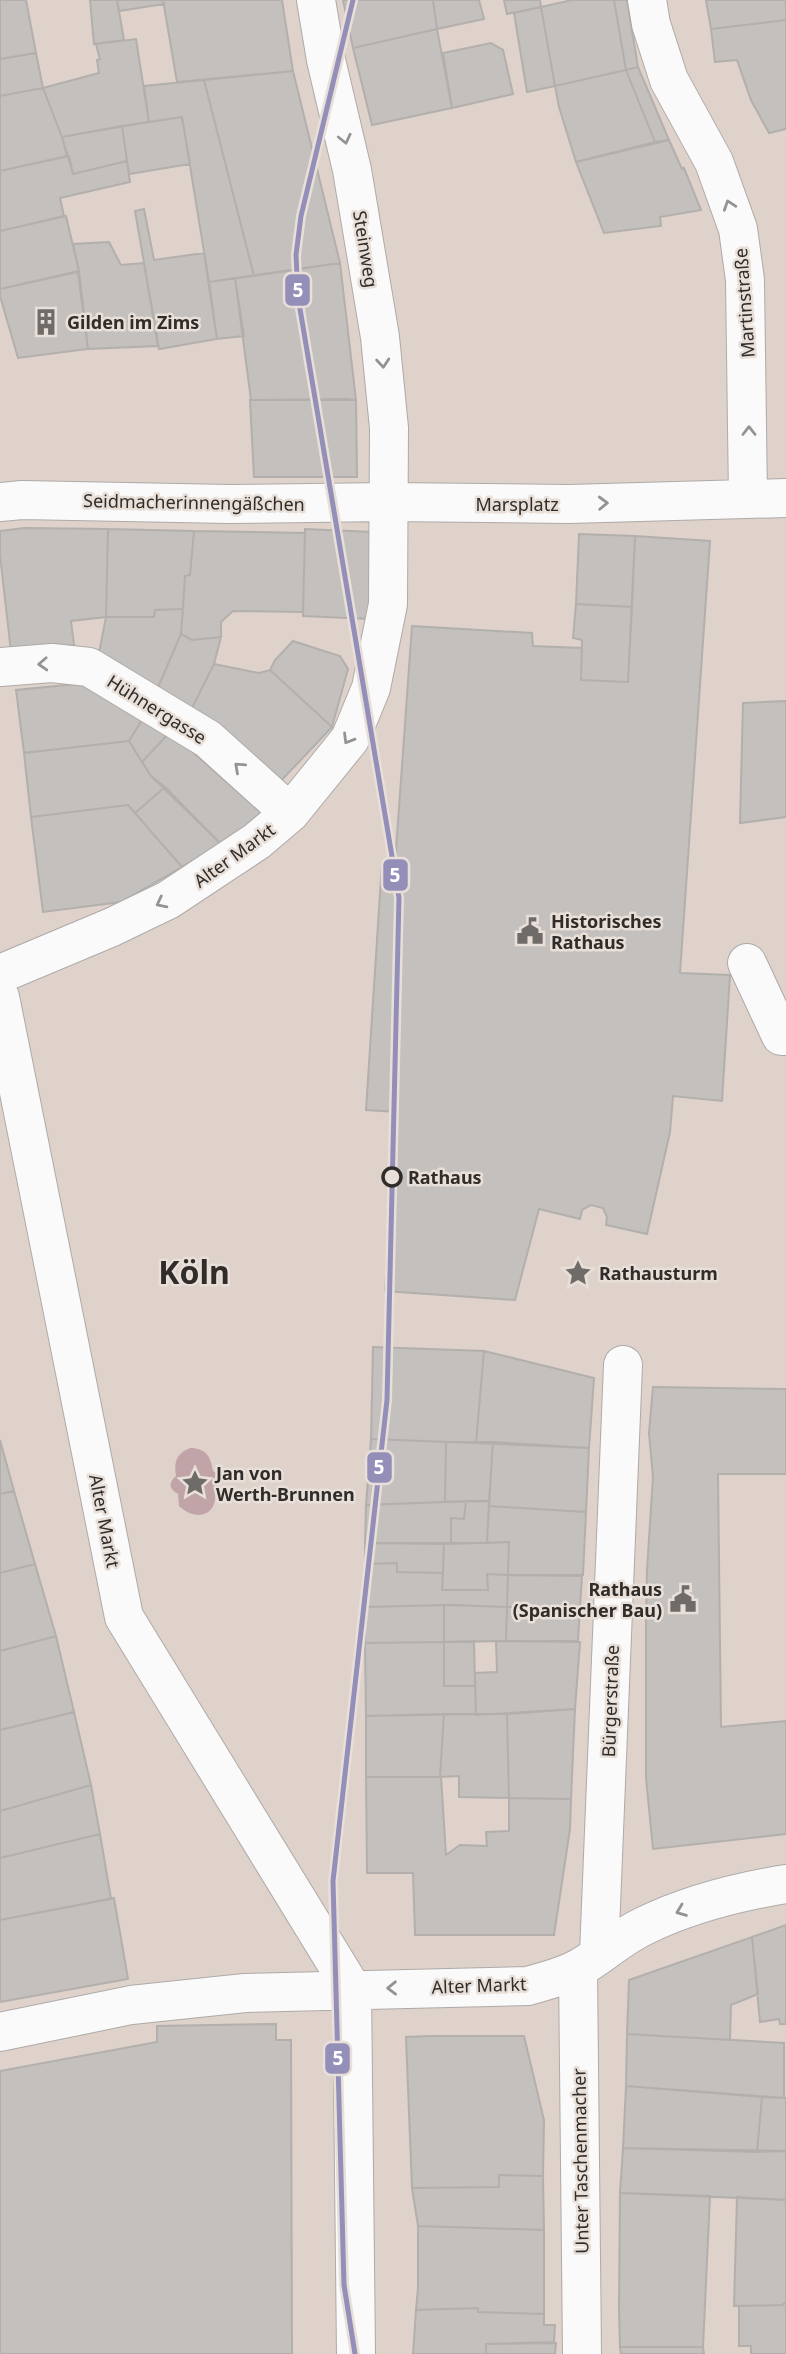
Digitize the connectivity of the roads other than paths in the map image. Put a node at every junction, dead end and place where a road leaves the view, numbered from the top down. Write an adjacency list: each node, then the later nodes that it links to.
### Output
1 (316, 0): 6 (street, Steinweg, one-way to 6)
2 (647, 0): 4 (street, Martinstraße, one-way to 2)
3 (786, 498): 4 (street, Marsplatz)
4 (748, 499): 6 (street, Marsplatz, one-way to 4)
5 (0, 502): 6 (street, Seidmacherinnengäßchen)
6 (388, 502): 8 (street, Alter Markt, one-way to 8)
7 (0, 667): 8 (street, Hühnergasse, one-way to 7)
8 (289, 813): 10 (street, Alter Markt, one-way to 10)
9 (747, 963): 12 (street)
10 (0, 974)
11 (0, 997): 16 (street, Alter Markt)
12 (786, 1036)
13 (623, 1365): 15 (street, Bürgerstraße)
14 (786, 1884): 15 (street, Alter Markt, one-way to 15)
15 (589, 1961): 16 (street, Alter Markt, one-way to 16); 19 (street, Unter Taschenmacher)
16 (352, 1989): 17 (street, Alter Markt); 18 (street)
17 (0, 2032)
18 (356, 2354)
19 (582, 2354)

